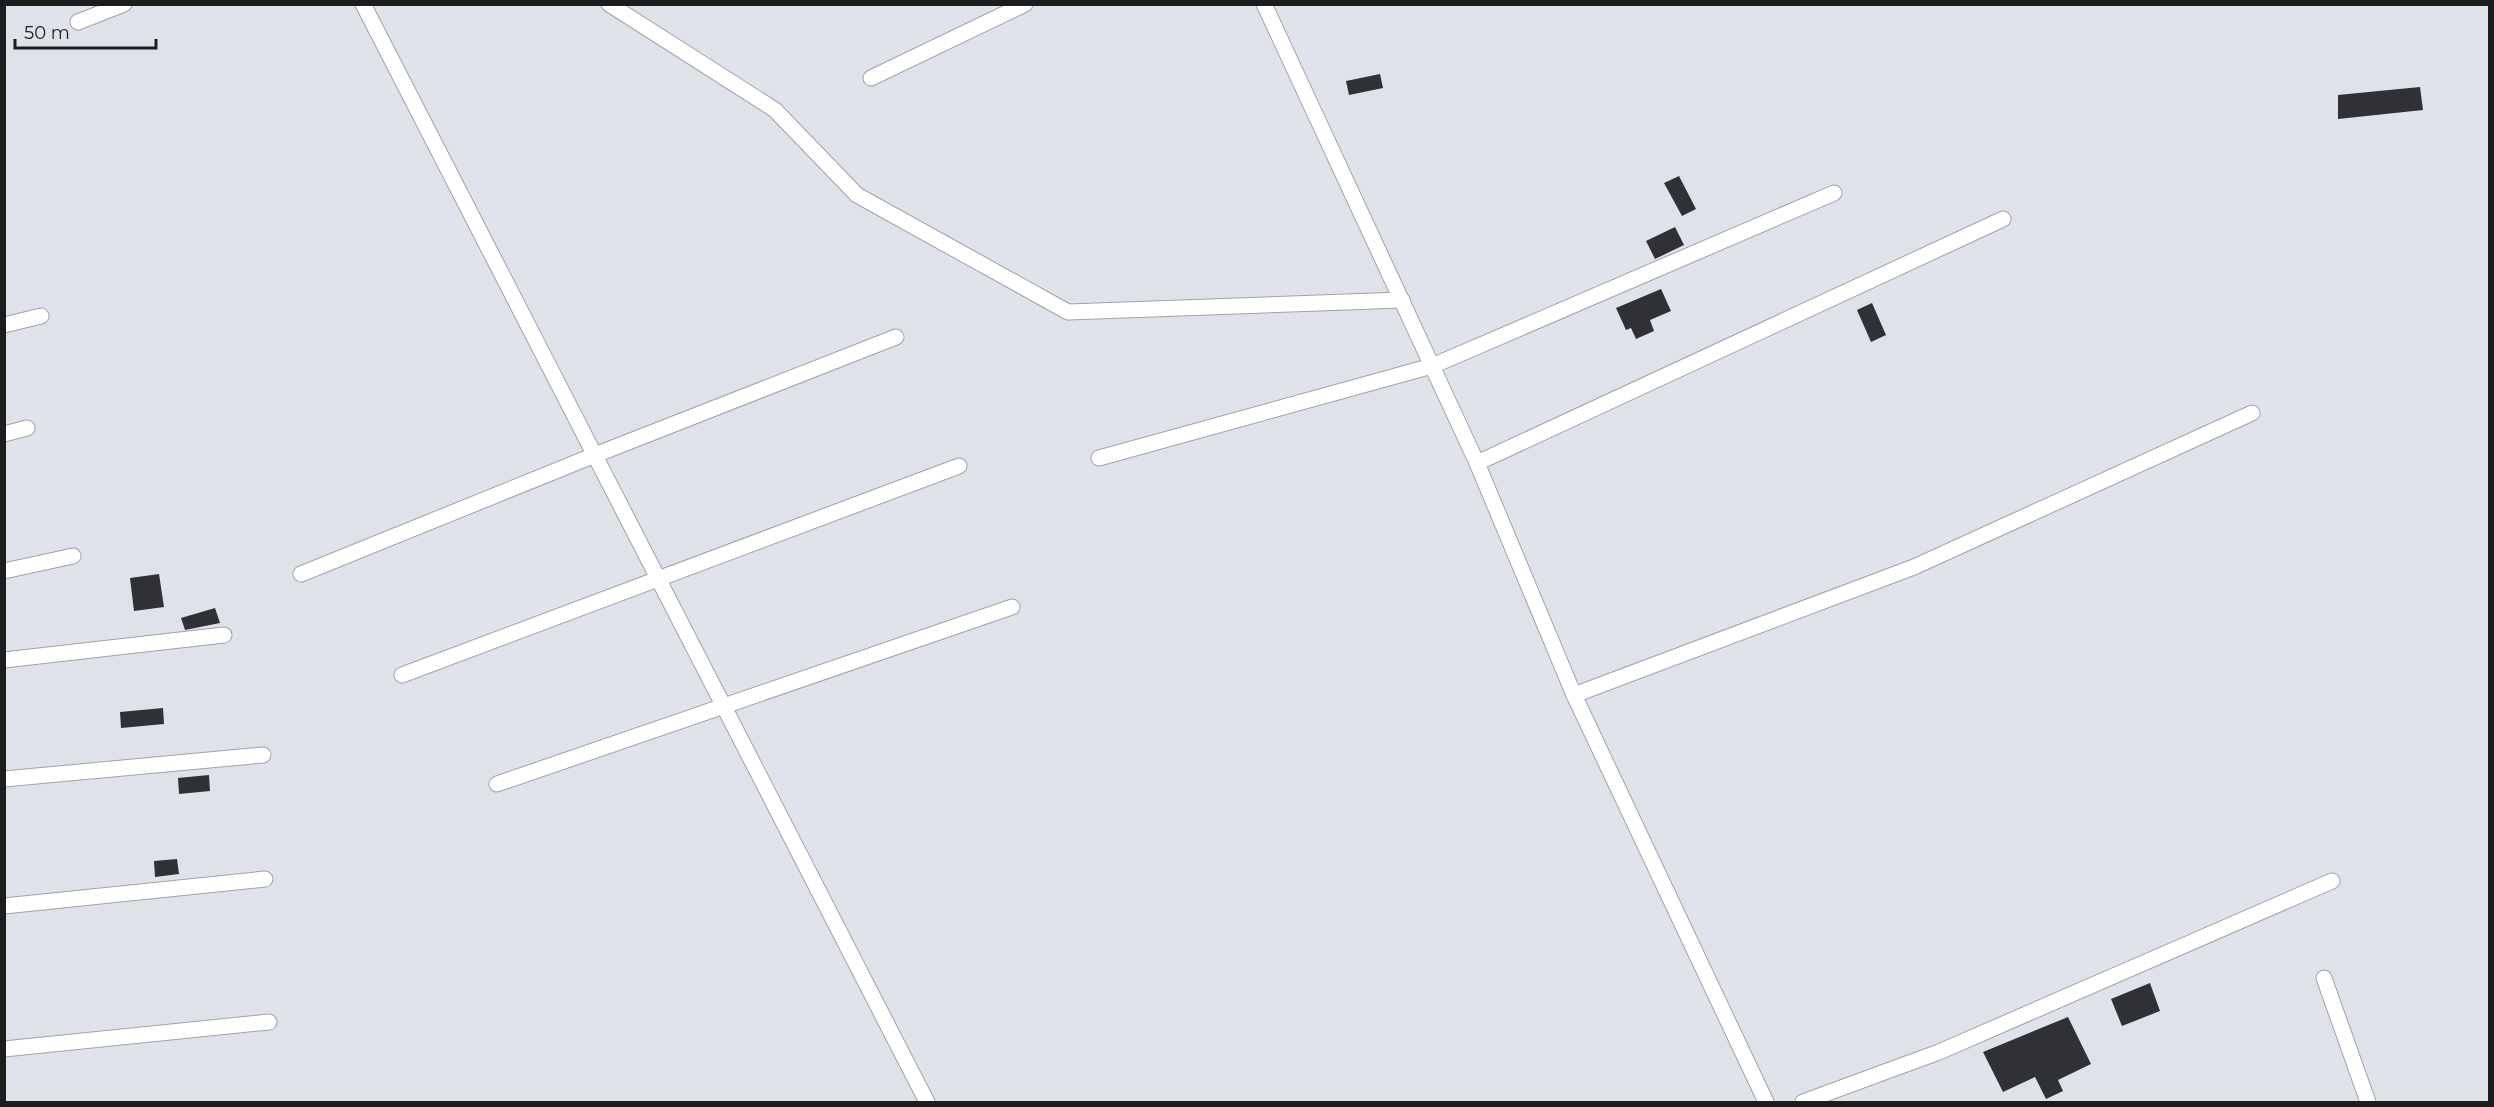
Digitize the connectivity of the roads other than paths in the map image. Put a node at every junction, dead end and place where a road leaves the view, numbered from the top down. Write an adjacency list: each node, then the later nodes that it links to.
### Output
1 (124, 4): 6 (street)
2 (363, 4): 18 (street)
3 (609, 4): 10 (street)
4 (1025, 4): 7 (street)
5 (1264, 4): 10 (street)
6 (78, 22)
7 (871, 78)
8 (1834, 193): 14 (street)
9 (2002, 219): 20 (street)
10 (1402, 300): 14 (street)
11 (40, 316): 12 (street)
12 (4, 326)
13 (896, 338): 18 (street)
14 (1432, 366): 19 (street); 20 (street)
15 (2252, 413): 30 (street)
16 (27, 428): 17 (street)
17 (4, 434)
18 (595, 454): 24 (street); 25 (street)
19 (1099, 458)
20 (1477, 463): 30 (street)
21 (959, 466): 25 (street)
22 (74, 556): 23 (street)
23 (4, 571)
24 (302, 574)
25 (659, 579): 29 (street); 31 (street)
26 (1011, 607): 31 (street)
27 (224, 635): 28 (street)
28 (4, 660)
29 (402, 675)
30 (1574, 695): 42 (street)
31 (723, 704): 34 (street); 41 (street)
32 (263, 755): 33 (street)
33 (4, 779)
34 (497, 784)
35 (265, 879): 37 (street)
36 (2332, 881): 43 (street)
37 (4, 906)
38 (2324, 978): 44 (street)
39 (269, 1022): 40 (street)
40 (4, 1049)
41 (927, 1102)
42 (1766, 1102)
43 (1803, 1102)
44 (2368, 1102)

